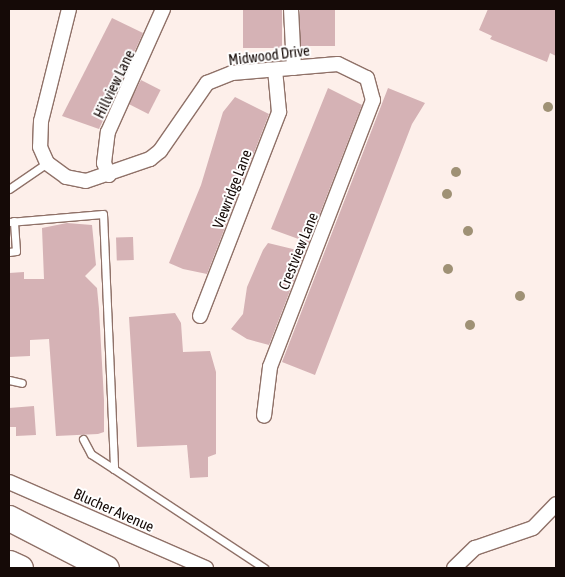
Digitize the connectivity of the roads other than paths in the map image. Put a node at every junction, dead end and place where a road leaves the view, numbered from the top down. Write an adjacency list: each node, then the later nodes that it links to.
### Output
1 (61, 9): 5 (street)
2 (69, 9): 5 (street)
3 (163, 9): 10 (street, Hillview Lane)
4 (292, 9): 6 (street)
5 (57, 44): 9 (street)
6 (294, 68): 7 (street, Midwood Drive); 8 (street, Midwood Drive)
7 (275, 70): 10 (street, Midwood Drive); 14 (street, Viewridge Lane)
8 (373, 100): 17 (street, Crestview Lane)
9 (47, 163): 10 (street, Midwood Drive); 11 (lane)
10 (110, 175)
11 (9, 189)
12 (11, 222): 13 (lane); 19 (lane)
13 (9, 252)
14 (200, 316)
15 (9, 380): 16 (lane)
16 (22, 383)
17 (264, 416)
18 (83, 438): 19 (lane)
19 (114, 469): 27 (lane)
20 (9, 482): 26 (street, Blucher Avenue)
21 (556, 504): 28 (street)
22 (9, 518): 25 (highway)
23 (9, 563): 24 (highway)
24 (20, 568)
25 (106, 568)
26 (206, 568)
27 (264, 568)
28 (454, 568)

